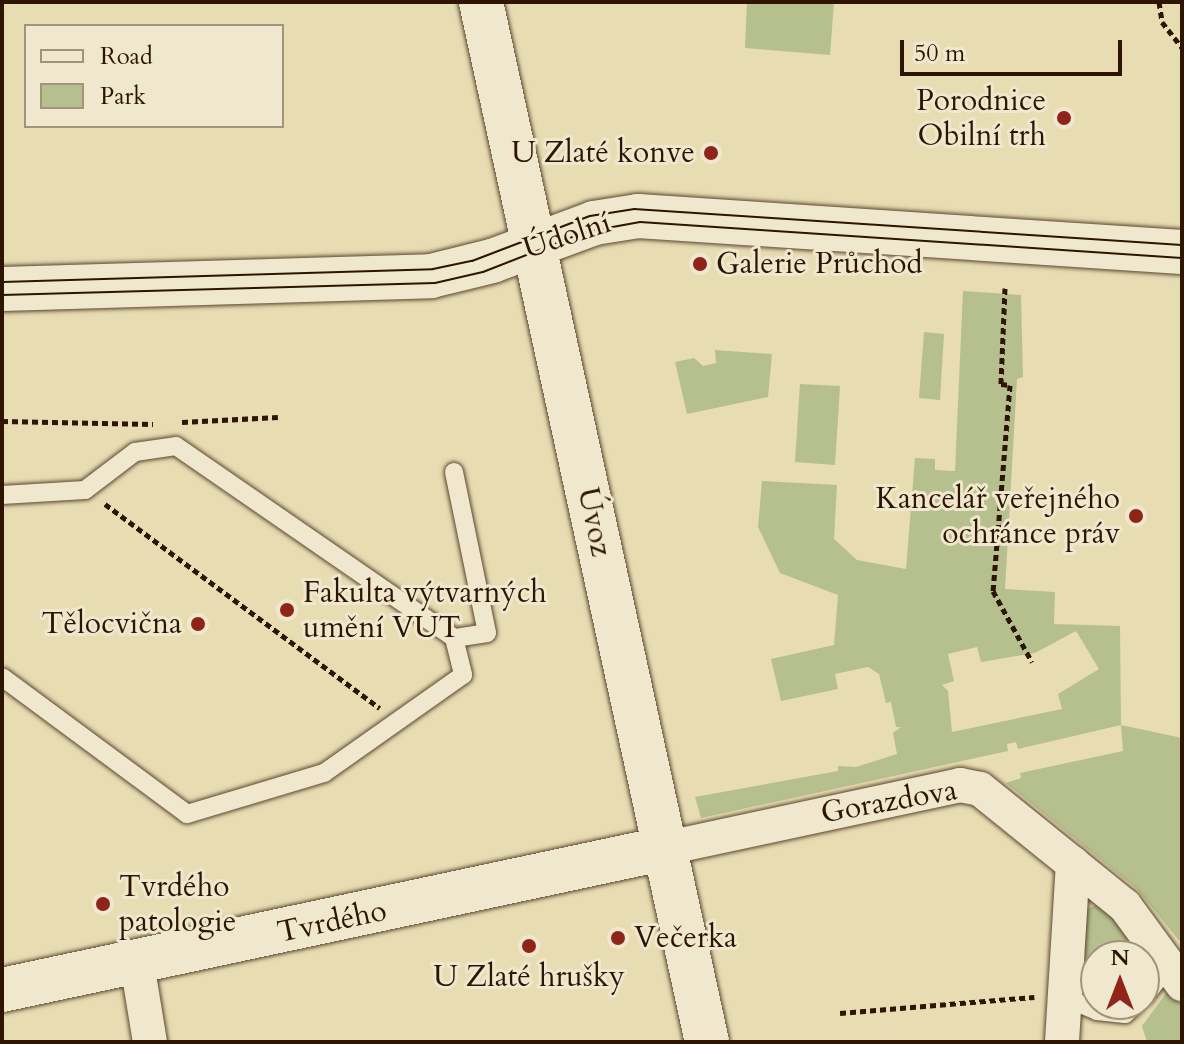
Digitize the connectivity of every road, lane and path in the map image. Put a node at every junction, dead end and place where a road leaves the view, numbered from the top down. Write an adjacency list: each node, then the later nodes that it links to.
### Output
1 (481, 2): 4 (street, Úvoz)
2 (1159, 2): 3 (path)
3 (1182, 48)
4 (535, 245): 5 (street, Údolní); 7 (street, Údolní); 19 (street, Úvoz)
5 (1182, 252)
6 (1005, 288): 16 (path)
7 (2, 289)
8 (278, 417): 10 (path)
9 (2, 421): 10 (path)
10 (153, 424): 11 (path)
11 (156, 448): 13 (lane); 15 (lane)
12 (454, 472): 15 (lane)
13 (85, 490): 14 (lane); 18 (path)
14 (2, 495)
15 (454, 638): 18 (lane)
16 (1032, 662)
17 (2, 677): 18 (lane)
18 (398, 723)
19 (662, 849): 20 (street, Gorazdova); 21 (street, Tvrdého); 27 (street, Úvoz)
20 (1073, 863): 22 (street, Gorazdova); 24 (street)
21 (137, 963): 23 (street, Tvrdého); 28 (street)
22 (1176, 974)
23 (2, 990)
24 (1064, 997): 25 (lane); 26 (path); 29 (street)
25 (1080, 1004)
26 (840, 1013)
27 (697, 1040)
28 (150, 1042)
29 (1062, 1042)

